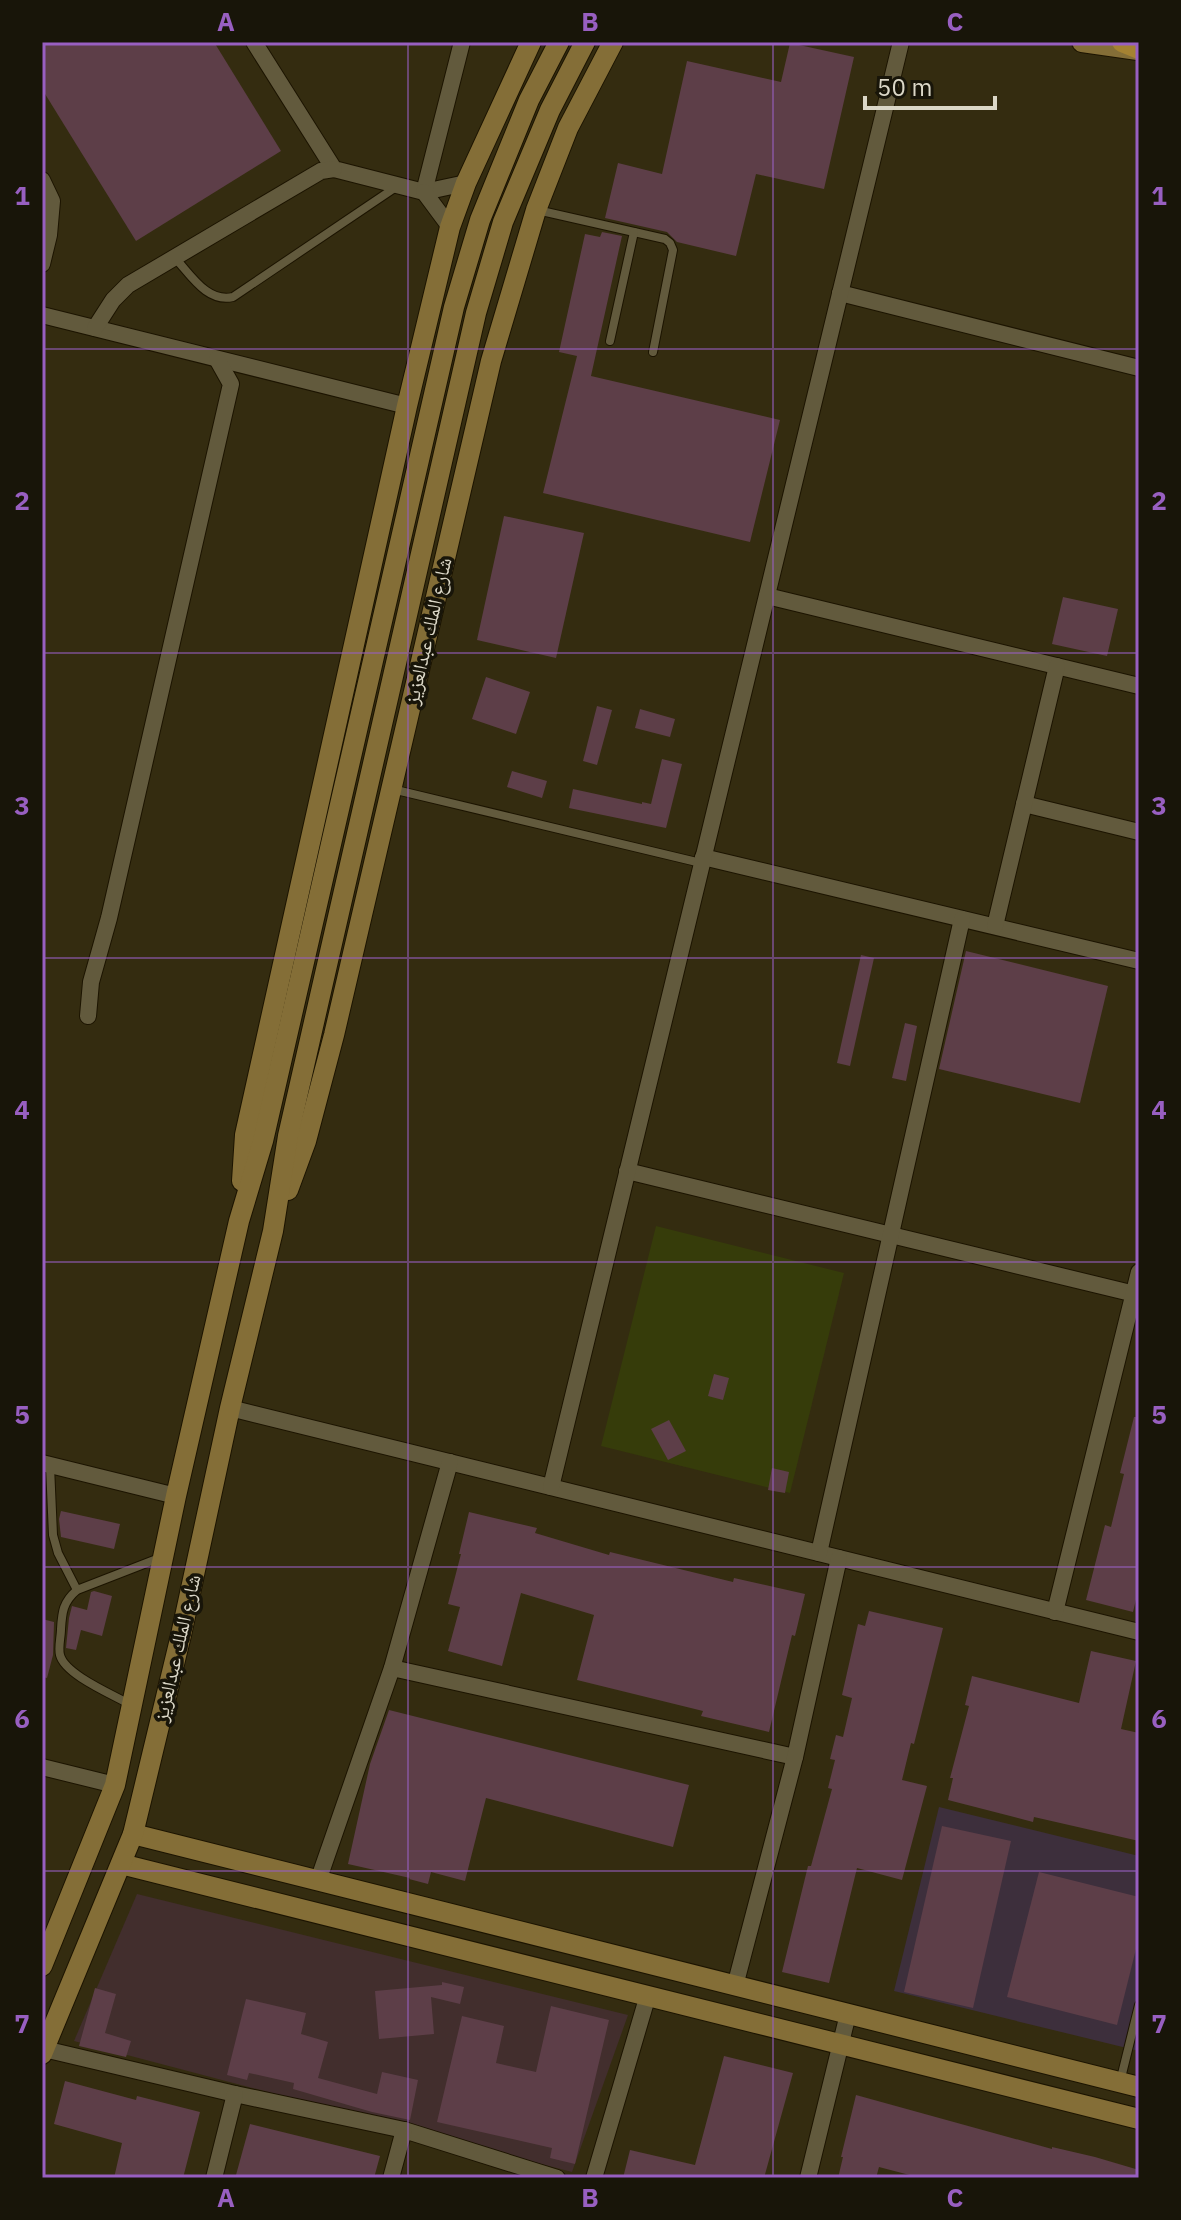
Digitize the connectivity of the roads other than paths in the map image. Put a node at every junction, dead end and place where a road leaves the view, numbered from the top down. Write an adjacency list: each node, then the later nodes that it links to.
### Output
1 (254, 42): 11 (street)
2 (462, 42): 15 (street)
3 (531, 42): 13 (street, شارع الملك عبدالعزيز)
4 (559, 42): 41 (street, شارع الملك عبدالعزيز)
5 (585, 42): 42 (street, شارع الملك عبدالعزيز)
6 (901, 42): 21 (street)
7 (1082, 42): 10 (street)
8 (1122, 42): 10 (main road)
9 (612, 45): 16 (street, شارع الملك عبدالعزيز)
10 (1139, 50)
11 (334, 169): 14 (street); 19 (street)
12 (42, 180): 20 (street)
13 (466, 183): 15 (street); 17 (street, شارع الملك عبدالعزيز)
14 (397, 186): 15 (street); 19 (lane)
15 (424, 192): 17 (street)
16 (536, 210): 18 (lane); 32 (street, شارع الملك عبدالعزيز)
17 (450, 227): 28 (street, شارع الملك عبدالعزيز)
18 (634, 232): 24 (lane); 25 (lane)
19 (175, 258): 23 (street)
20 (42, 264)
21 (840, 293): 27 (street); 29 (street)
22 (42, 315): 23 (street)
23 (95, 328): 26 (street)
24 (610, 341)
25 (653, 352)
26 (217, 359): 28 (street); 39 (street)
27 (1139, 368)
28 (407, 406): 41 (street, شارع الملك عبدالعزيز)
29 (767, 596): 30 (street); 35 (street)
30 (1057, 666): 31 (street); 33 (street)
31 (1139, 686)
32 (391, 789): 35 (lane); 42 (street, شارع الملك عبدالعزيز)
33 (1024, 804): 34 (street); 37 (street)
34 (1139, 832)
35 (702, 860): 36 (street); 40 (street)
36 (962, 919): 37 (street); 43 (street)
37 (995, 926): 38 (street)
38 (1139, 961)
39 (88, 1016)
40 (627, 1171): 43 (street); 49 (street)
41 (239, 1221): 50 (street, شارع الملك عبدالعزيز)
42 (273, 1231): 46 (street, شارع الملك عبدالعزيز)
43 (890, 1235): 45 (street); 51 (street)
44 (1139, 1272): 45 (street)
45 (1136, 1295): 55 (street)
46 (230, 1408): 47 (street); 62 (street, شارع الملك عبدالعزيز)
47 (450, 1462): 49 (street); 57 (street)
48 (46, 1464): 50 (street); 54 (lane)
49 (551, 1487): 51 (street)
50 (176, 1496): 52 (street, شارع الملك عبدالعزيز)
51 (819, 1553): 53 (street)
52 (163, 1557): 54 (lane); 58 (street, شارع الملك عبدالعزيز)
53 (839, 1558): 55 (street); 59 (street)
54 (77, 1590): 58 (lane)
55 (1055, 1612): 56 (street)
56 (1139, 1632)
57 (392, 1668): 59 (street); 64 (street)
58 (132, 1706): 61 (street, شارع الملك عبدالعزيز)
59 (795, 1757): 66 (street)
60 (42, 1767): 61 (street)
61 (115, 1785): 65 (street, شارع الملك عبدالعزيز)
62 (133, 1834): 63 (street, شارع الملك عبدالعزيز); 64 (street)
63 (121, 1864): 67 (street); 71 (street, شارع الملك عبدالعزيز)
64 (318, 1881): 66 (street)
65 (42, 1966)
66 (735, 1986): 69 (street)
67 (648, 1995): 70 (street); 79 (street)
68 (1139, 2005): 72 (lane)
69 (848, 2014): 70 (street); 72 (street)
70 (841, 2045): 74 (street); 80 (street)
71 (43, 2052): 73 (street)
72 (1130, 2084)
73 (235, 2094): 75 (street); 76 (street)
74 (1139, 2119)
75 (404, 2130): 77 (street); 78 (street)
76 (214, 2178)
77 (391, 2178)
78 (557, 2178)
79 (594, 2178)
80 (808, 2178)

